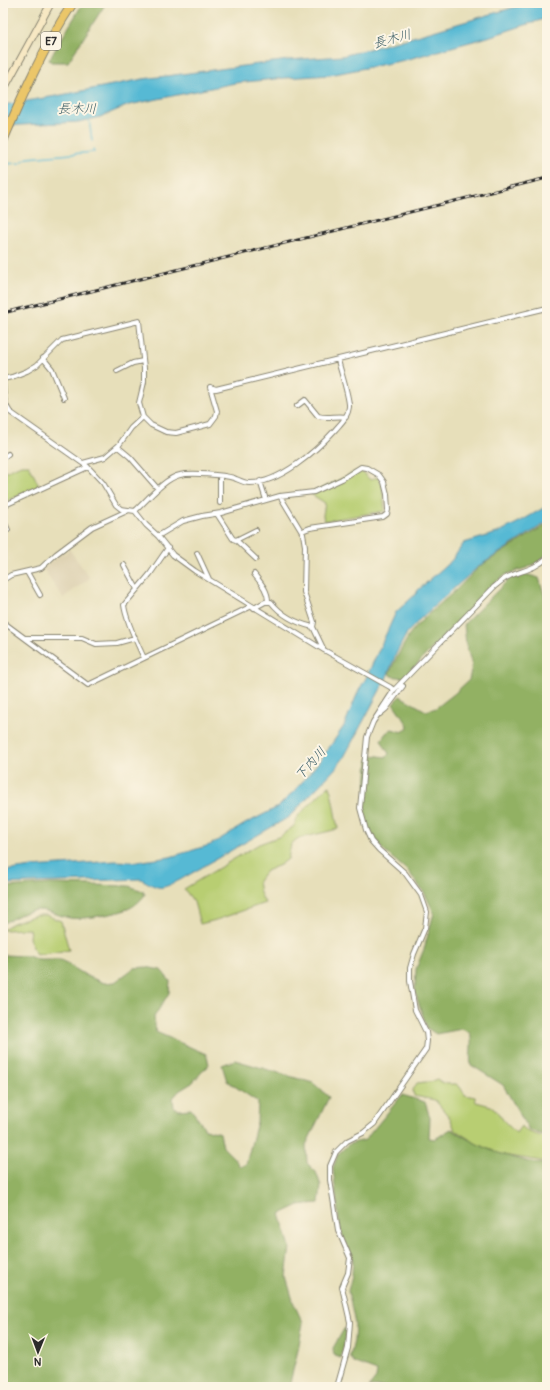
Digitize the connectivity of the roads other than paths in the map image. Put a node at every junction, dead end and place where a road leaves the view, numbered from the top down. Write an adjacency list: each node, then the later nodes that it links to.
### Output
1 (51, 3): 3 (street)
2 (73, 3): 4 (highway, E7)
3 (3, 91)
4 (3, 141)
5 (547, 308): 7 (street)
6 (43, 358): 8 (street); 10 (street); 11 (street)
7 (338, 360): 14 (street); 15 (street)
8 (143, 361): 9 (street); 14 (street)
9 (117, 371)
10 (3, 380): 13 (street)
11 (64, 398)
12 (297, 406): 15 (street)
13 (4, 407): 19 (street)
14 (143, 417): 16 (street)
15 (346, 417): 22 (street)
16 (118, 447): 19 (street); 23 (street)
17 (8, 454): 18 (street)
18 (3, 458)
19 (84, 464): 20 (street)
20 (88, 468): 27 (street); 28 (street)
21 (220, 476): 22 (street); 23 (street); 26 (street)
22 (260, 481): 25 (street)
23 (158, 489): 29 (street)
24 (280, 496): 25 (street); 34 (street); 34 (street)
25 (266, 500): 30 (street)
26 (220, 504)
27 (3, 506)
28 (128, 510): 29 (street); 42 (street)
29 (135, 511): 35 (street)
30 (217, 514): 35 (street); 36 (street)
31 (3, 519): 32 (street)
32 (8, 530)
33 (256, 530): 36 (street)
34 (302, 531): 51 (street)
35 (158, 536): 37 (street)
36 (236, 540): 40 (street)
37 (168, 548): 44 (street); 46 (street)
38 (197, 553): 44 (street)
39 (547, 558): 57 (street)
40 (256, 559)
41 (124, 565): 46 (street)
42 (27, 572): 45 (street); 47 (street)
43 (254, 574): 48 (street)
44 (210, 579): 49 (street)
45 (3, 580)
46 (137, 589): 53 (street)
47 (40, 595)
48 (268, 601): 49 (street); 51 (street)
49 (253, 607): 54 (street); 55 (street)
50 (3, 622): 52 (street)
51 (313, 627): 54 (street)
52 (25, 638): 53 (street); 55 (street)
53 (135, 638): 55 (street)
54 (324, 650): 57 (street)
55 (144, 658)
56 (403, 686): 58 (street)
57 (394, 690): 58 (street)
58 (373, 722): 59 (street)
59 (337, 1387)

